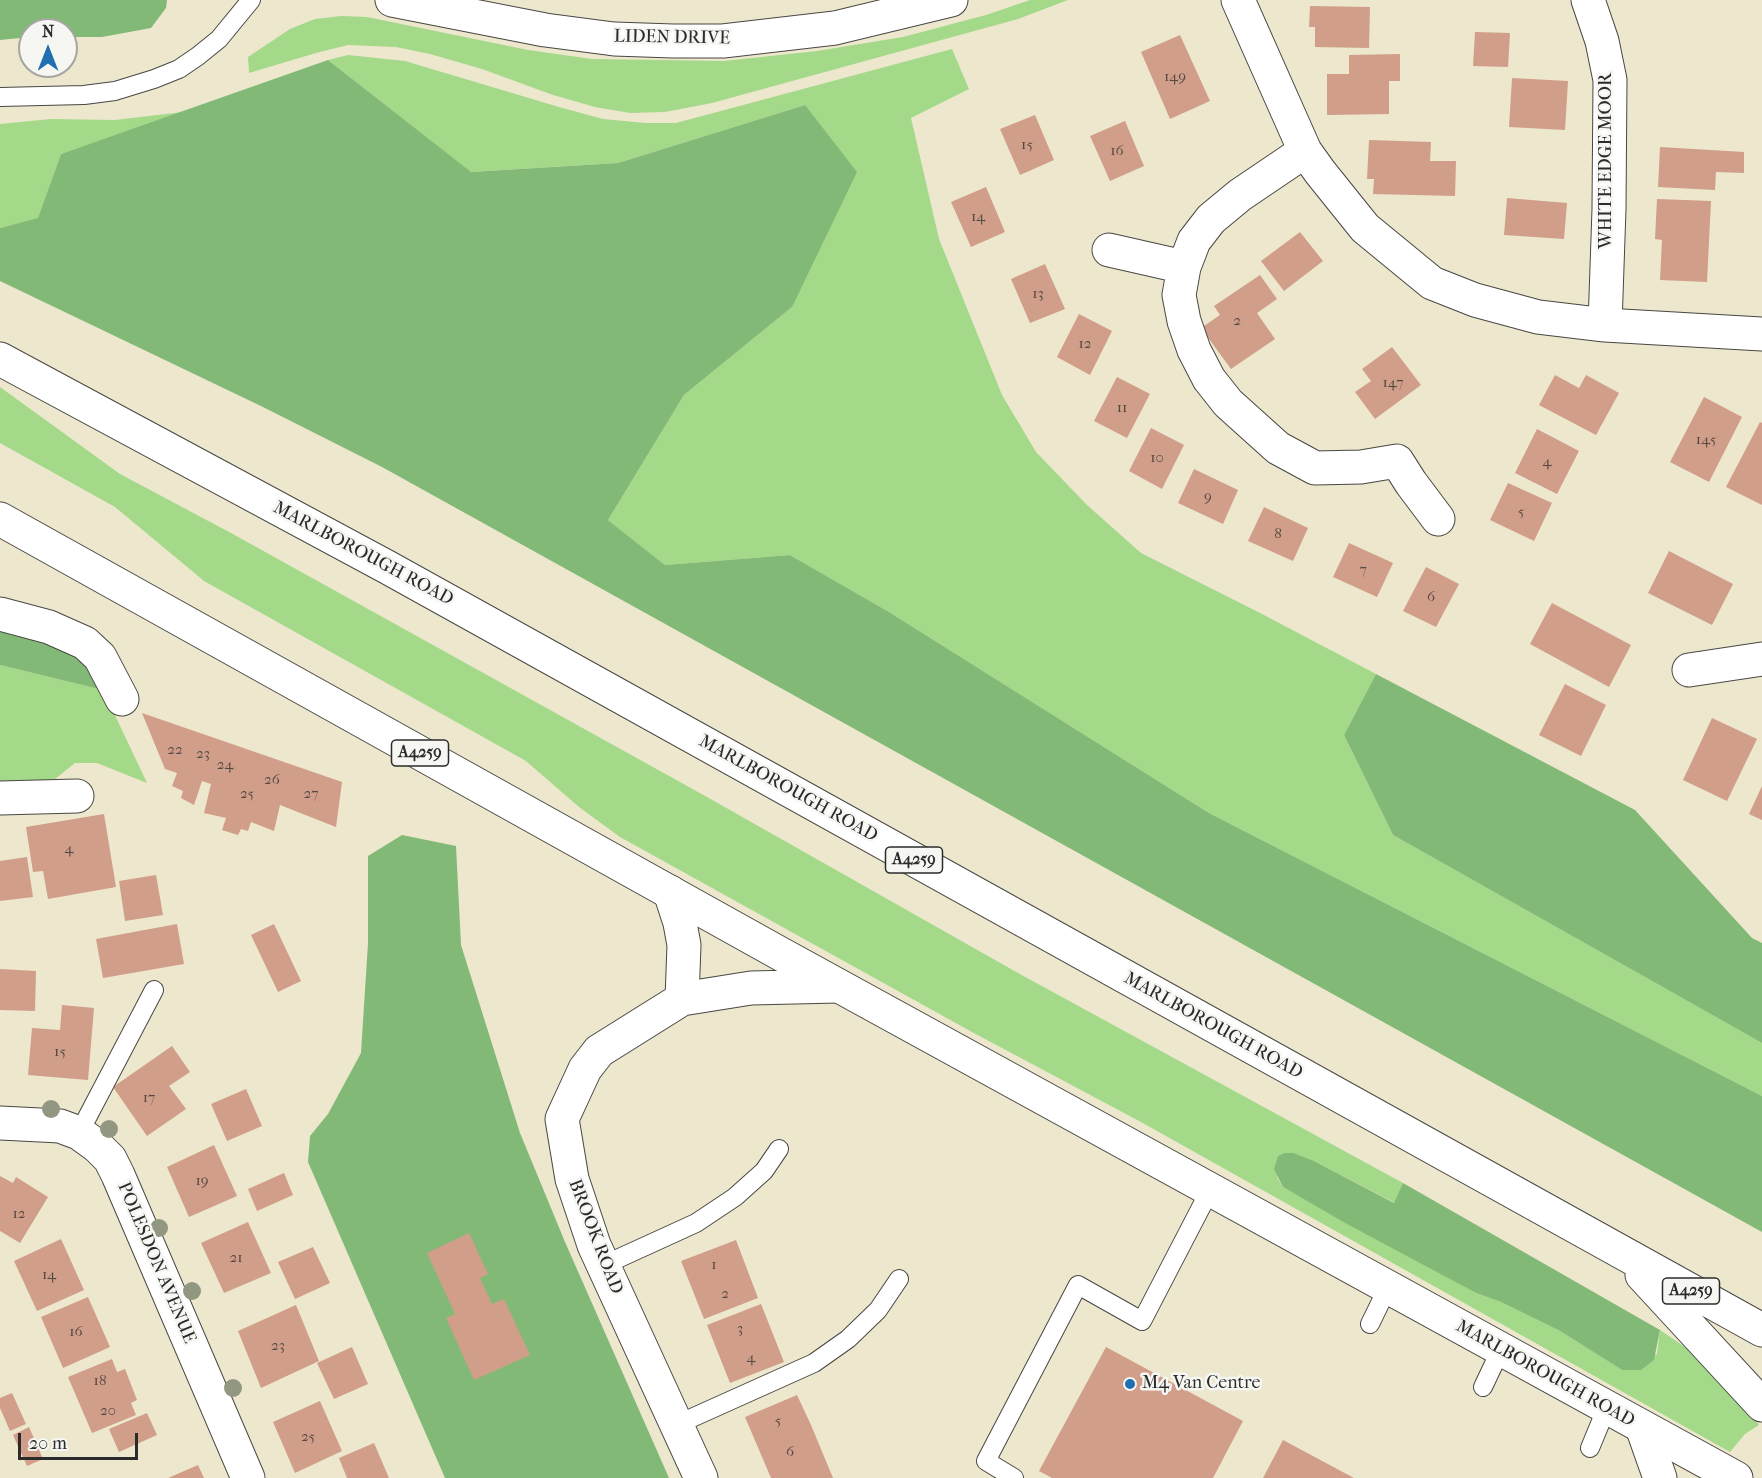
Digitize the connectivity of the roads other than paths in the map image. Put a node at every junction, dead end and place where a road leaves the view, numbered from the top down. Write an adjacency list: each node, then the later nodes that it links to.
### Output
1 (251, 0): 6 (lane)
2 (393, 0): 3 (main road, LIDEN DRIVE)
3 (951, 0)
4 (1238, 0): 7 (main road)
5 (1588, 0): 10 (main road, WHITE EDGE MOOR)
6 (0, 97)
7 (1305, 151): 9 (main road); 10 (main road)
8 (1109, 250): 9 (main road)
9 (1184, 267): 14 (main road)
10 (1605, 325): 11 (main road)
11 (1762, 334)
12 (0, 359): 29 (main road, MARLBOROUGH ROAD / A4259)
13 (0, 519): 21 (main road, MARLBOROUGH ROAD / A4259)
14 (1438, 519)
15 (0, 614): 18 (main road)
16 (1762, 659): 17 (main road)
17 (1689, 670)
18 (122, 699)
19 (77, 796): 20 (main road)
20 (0, 798)
21 (670, 892): 22 (main road, MARLBOROUGH ROAD / A4259); 24 (main road)
22 (838, 986): 24 (main road, BROOK ROAD); 28 (main road, MARLBOROUGH ROAD / A4259)
23 (154, 990): 26 (lane)
24 (682, 999): 30 (main road, BROOK ROAD)
25 (0, 1123): 26 (main road, POLESDON AVENUE)
26 (79, 1133): 42 (main road, POLESDON AVENUE)
27 (779, 1149): 30 (lane)
28 (1210, 1190): 32 (main road, MARLBOROUGH ROAD / A4259); 44 (lane)
29 (1621, 1252): 34 (main road, MARLBOROUGH ROAD / A4259); 37 (main road)
30 (604, 1265): 39 (main road, BROOK ROAD)
31 (899, 1279): 39 (lane)
32 (1388, 1287): 33 (lane); 35 (main road, MARLBOROUGH ROAD / A4259)
33 (1370, 1324)
34 (1762, 1330)
35 (1501, 1349): 36 (lane); 38 (main road, MARLBOROUGH ROAD / A4259)
36 (1483, 1388)
37 (1762, 1405)
38 (1607, 1407): 40 (main road, MARLBOROUGH ROAD / A4259); 41 (lane)
39 (676, 1425): 43 (main road, BROOK ROAD)
40 (1642, 1427): 45 (main road); 46 (main road, MARLBOROUGH ROAD / A4259)
41 (1590, 1448)
42 (248, 1478)
43 (701, 1478)
44 (1014, 1478)
45 (1660, 1478)
46 (1736, 1478)

